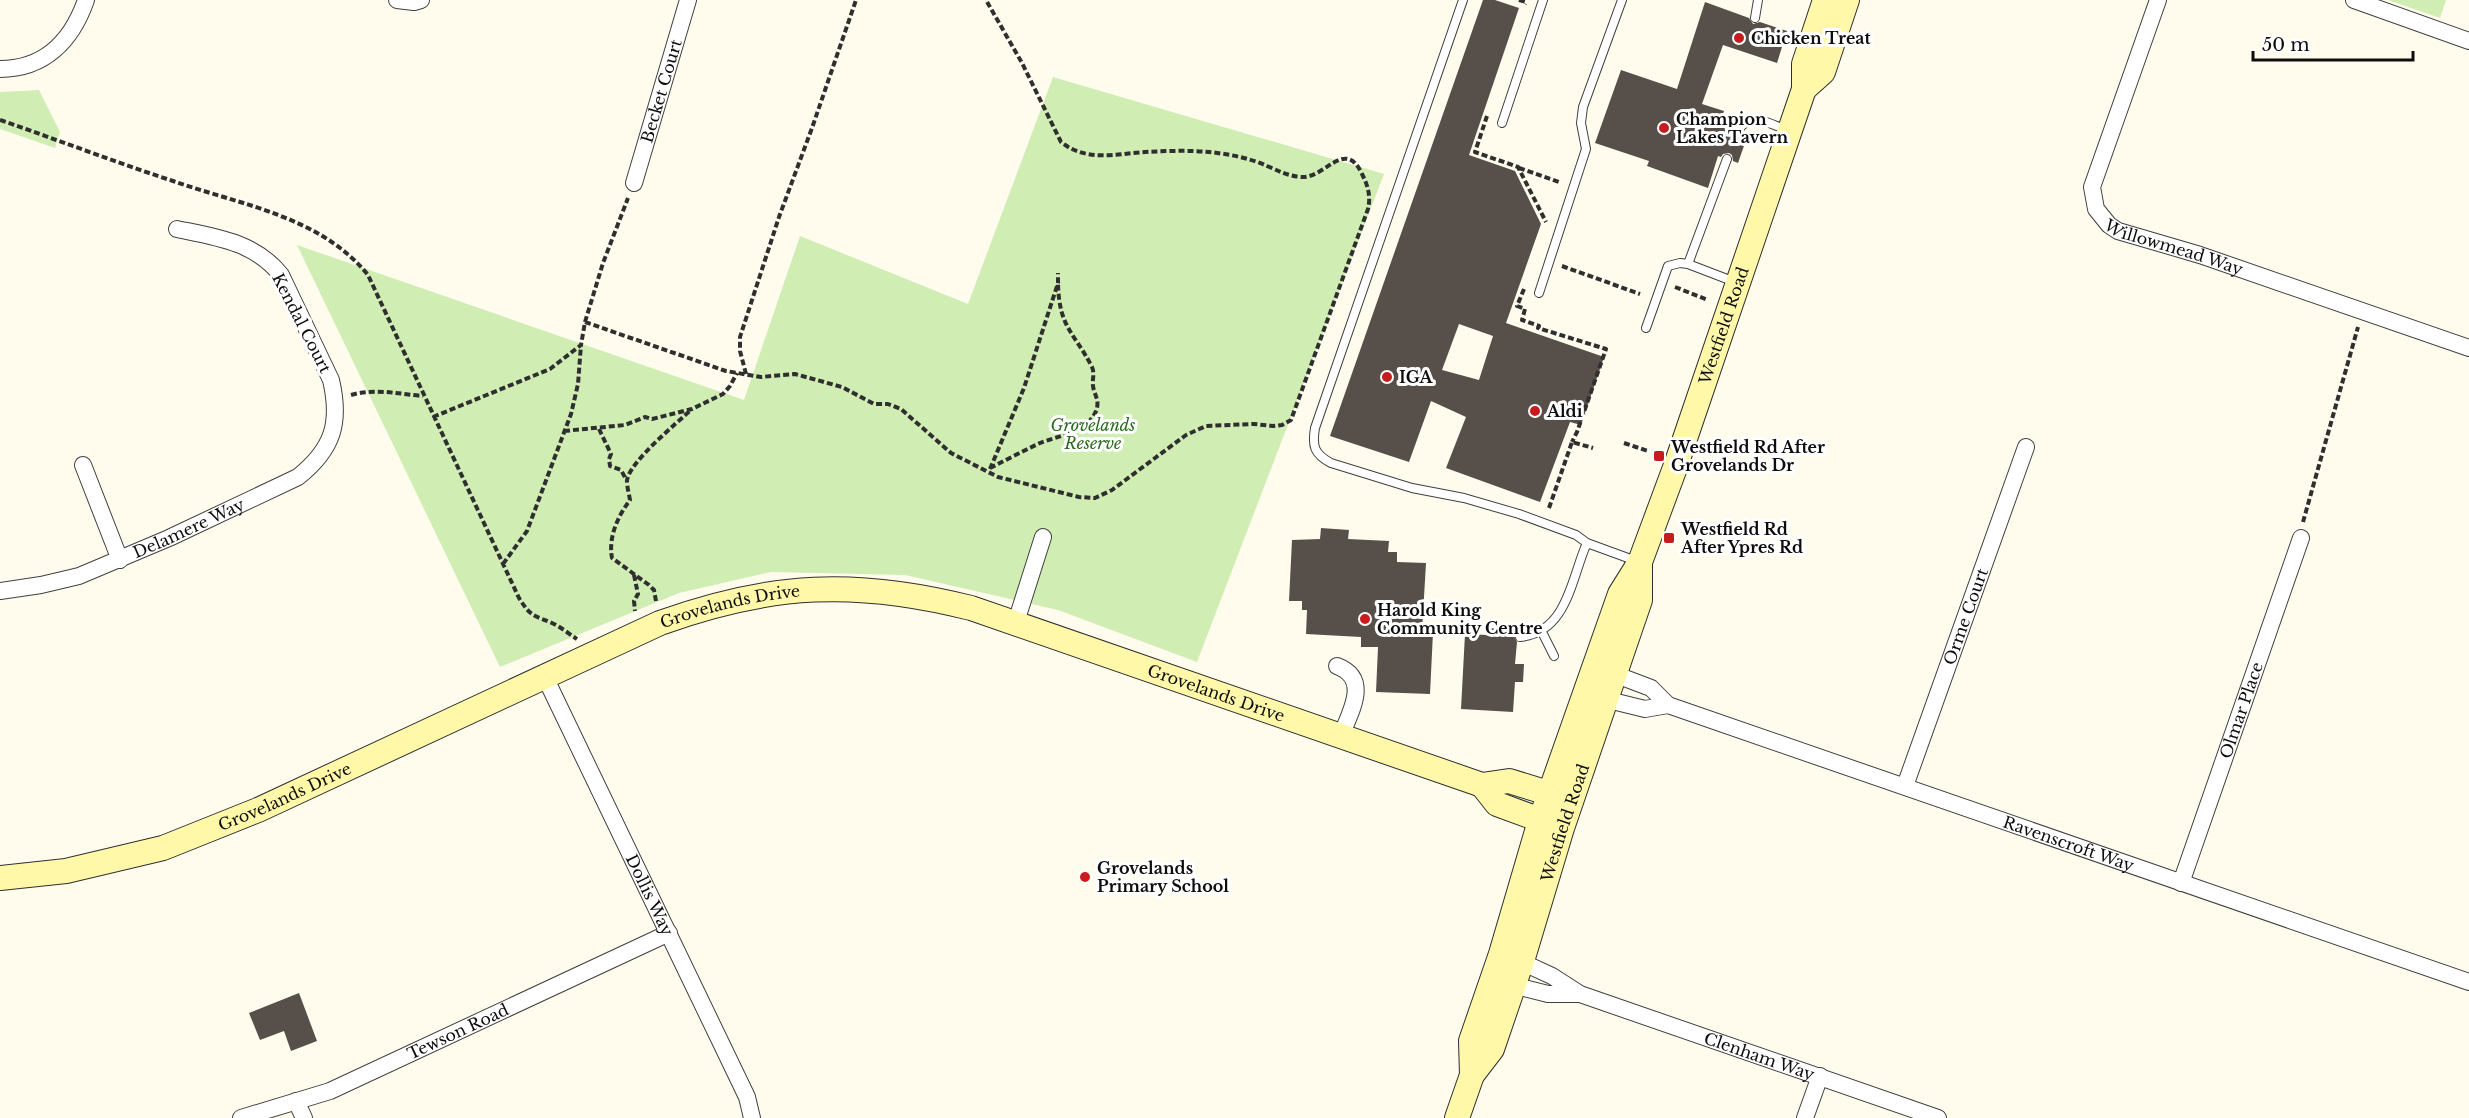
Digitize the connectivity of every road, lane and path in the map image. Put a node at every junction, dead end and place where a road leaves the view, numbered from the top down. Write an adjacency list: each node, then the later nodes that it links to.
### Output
1 (86, 0): 19 (street)
2 (397, 0): 3 (street)
3 (421, 0)
4 (688, 0): 29 (street, Becket Court)
5 (856, 0): 51 (path)
6 (986, 0): 64 (path)
7 (1463, 0): 69 (lane)
8 (1522, 0): 16 (path)
9 (1543, 0): 22 (lane)
10 (1622, 0): 42 (lane)
11 (1758, 0): 17 (lane)
12 (1825, 0): 20 (street, Westfield Road)
13 (1847, 0): 20 (street, Westfield Road)
14 (2158, 0): 45 (street, Willowmead Way)
15 (2354, 0): 18 (street)
16 (1522, 13)
17 (1755, 18)
18 (2469, 41)
19 (0, 69)
20 (1804, 89): 23 (street, Westfield Road)
21 (1489, 109): 26 (path)
22 (1502, 123)
23 (1789, 131): 24 (lane); 38 (street, Westfield Road)
24 (1735, 136)
25 (1727, 159): 35 (lane)
26 (1518, 167): 28 (path); 32 (path)
27 (1545, 170): 28 (path)
28 (1543, 176): 30 (path)
29 (634, 183): 46 (path)
30 (1557, 188)
31 (1549, 213): 32 (path)
32 (1546, 222): 34 (path)
33 (177, 229): 53 (street, Kendal Court)
34 (1544, 231)
35 (1688, 264): 38 (lane); 47 (lane)
36 (1559, 265): 43 (path)
37 (1058, 273): 39 (path)
38 (1737, 282): 71 (street, Westfield Road)
39 (1058, 283): 64 (path); 64 (path)
40 (1524, 287): 58 (path)
41 (1675, 287): 44 (path)
42 (1539, 293)
43 (1640, 294)
44 (1708, 300)
45 (2362, 311): 49 (street, Willowmead Way); 68 (path)
46 (585, 322): 48 (path); 50 (path)
47 (1646, 327)
48 (581, 345): 55 (path); 57 (path)
49 (2469, 348)
50 (737, 373): 51 (path); 54 (path)
51 (746, 374): 64 (path)
52 (424, 396): 53 (path)
53 (335, 406): 70 (street, Delamere Way)
54 (692, 409): 56 (path); 65 (path)
55 (433, 417)
56 (598, 429): 57 (path); 65 (path)
57 (564, 431): 72 (path)
58 (1572, 442): 61 (path); 66 (path)
59 (1624, 443): 62 (path)
60 (2026, 447): 88 (street, Orme Court)
61 (1593, 448)
62 (1648, 451)
63 (83, 465): 70 (street)
64 (989, 470)
65 (627, 480): 73 (path)
66 (1550, 508)
67 (1043, 537): 77 (street)
68 (2301, 538): 92 (street, Olmar Place)
69 (1587, 543): 71 (lane); 78 (lane)
70 (120, 560): 74 (street, Delamere Way)
71 (1641, 562): 82 (street, Westfield Road)
72 (503, 564)
73 (633, 575): 75 (path); 76 (path)
74 (0, 591)
75 (657, 607)
76 (636, 616)
77 (1016, 622): 83 (street, Grovelands Drive); 86 (street, Grovelands Drive)
78 (1542, 632): 79 (lane); 80 (lane)
79 (1520, 637)
80 (1554, 656)
81 (1337, 666): 86 (street)
82 (1604, 670): 84 (street, Westfield Road); 85 (street, Ravenscroft Way)
83 (544, 675): 91 (street, Grovelands Drive); 93 (street, Dollis Way)
84 (1595, 697): 85 (street, Ravenscroft Way); 89 (street, Westfield Road)
85 (1668, 705): 88 (street, Ravenscroft Way)
86 (1341, 736): 87 (street, Grovelands Drive)
87 (1482, 785): 89 (street, Grovelands Drive); 90 (street, Grovelands Drive)
88 (1905, 786): 92 (street, Ravenscroft Way)
89 (1561, 796): 90 (street, Westfield Road)
90 (1551, 825): 94 (street, Westfield Road)
91 (0, 878)
92 (2181, 883): 96 (street, Ravenscroft Way)
93 (669, 933): 99 (street, Tewson Road); 102 (street, Dollis Way)
94 (1511, 958): 95 (street, Westfield Road); 97 (street, Clenham Way)
95 (1502, 982): 97 (street, Clenham Way); 103 (street, Westfield Road)
96 (2469, 982)
97 (1580, 994): 98 (street, Clenham Way)
98 (1820, 1076): 104 (street); 105 (street, Clenham Way)
99 (296, 1101): 100 (street, Tewson Road); 101 (street)
100 (241, 1118)
101 (304, 1118)
102 (752, 1118)
103 (1457, 1118)
104 (1805, 1118)
105 (1938, 1118)

